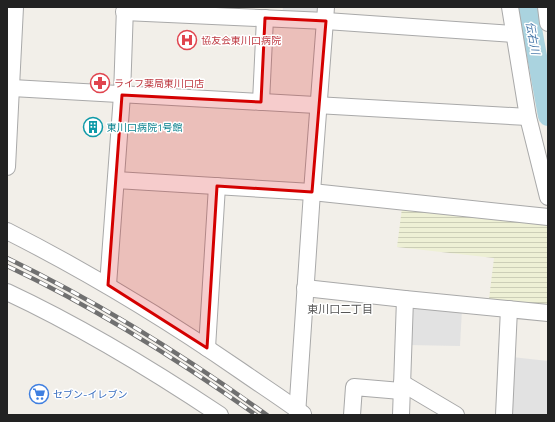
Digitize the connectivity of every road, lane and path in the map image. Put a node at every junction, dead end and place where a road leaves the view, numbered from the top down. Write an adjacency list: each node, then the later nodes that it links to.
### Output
1 (15, 7): 9 (street)
2 (510, 7): 8 (street)
3 (546, 7): 7 (street)
4 (124, 9): 6 (street); 10 (street)
5 (326, 14): 6 (street); 8 (street); 12 (street)
6 (265, 18): 11 (street)
7 (548, 23)
8 (513, 34): 13 (street)
9 (12, 88): 10 (street); 14 (street)
10 (122, 95): 11 (street); 15 (street)
11 (261, 102): 12 (street)
12 (318, 106): 13 (street); 17 (street)
13 (528, 117): 18 (street)
14 (7, 167)
15 (116, 180): 16 (street); 21 (street)
16 (217, 186): 17 (street); 27 (street)
17 (312, 192): 19 (street); 22 (street)
18 (548, 197)
19 (548, 217)
20 (7, 231): 21 (street)
21 (108, 285): 27 (street)
22 (305, 288): 24 (street); 30 (street)
23 (7, 292): 29 (street)
24 (405, 299): 25 (street); 28 (street)
25 (509, 309): 26 (street); 34 (street)
26 (548, 313)
27 (207, 348): 30 (street)
28 (402, 387): 31 (street); 32 (street); 33 (street)
29 (212, 413)
30 (299, 413)
31 (352, 415)
32 (401, 415)
33 (456, 415)
34 (504, 415)

